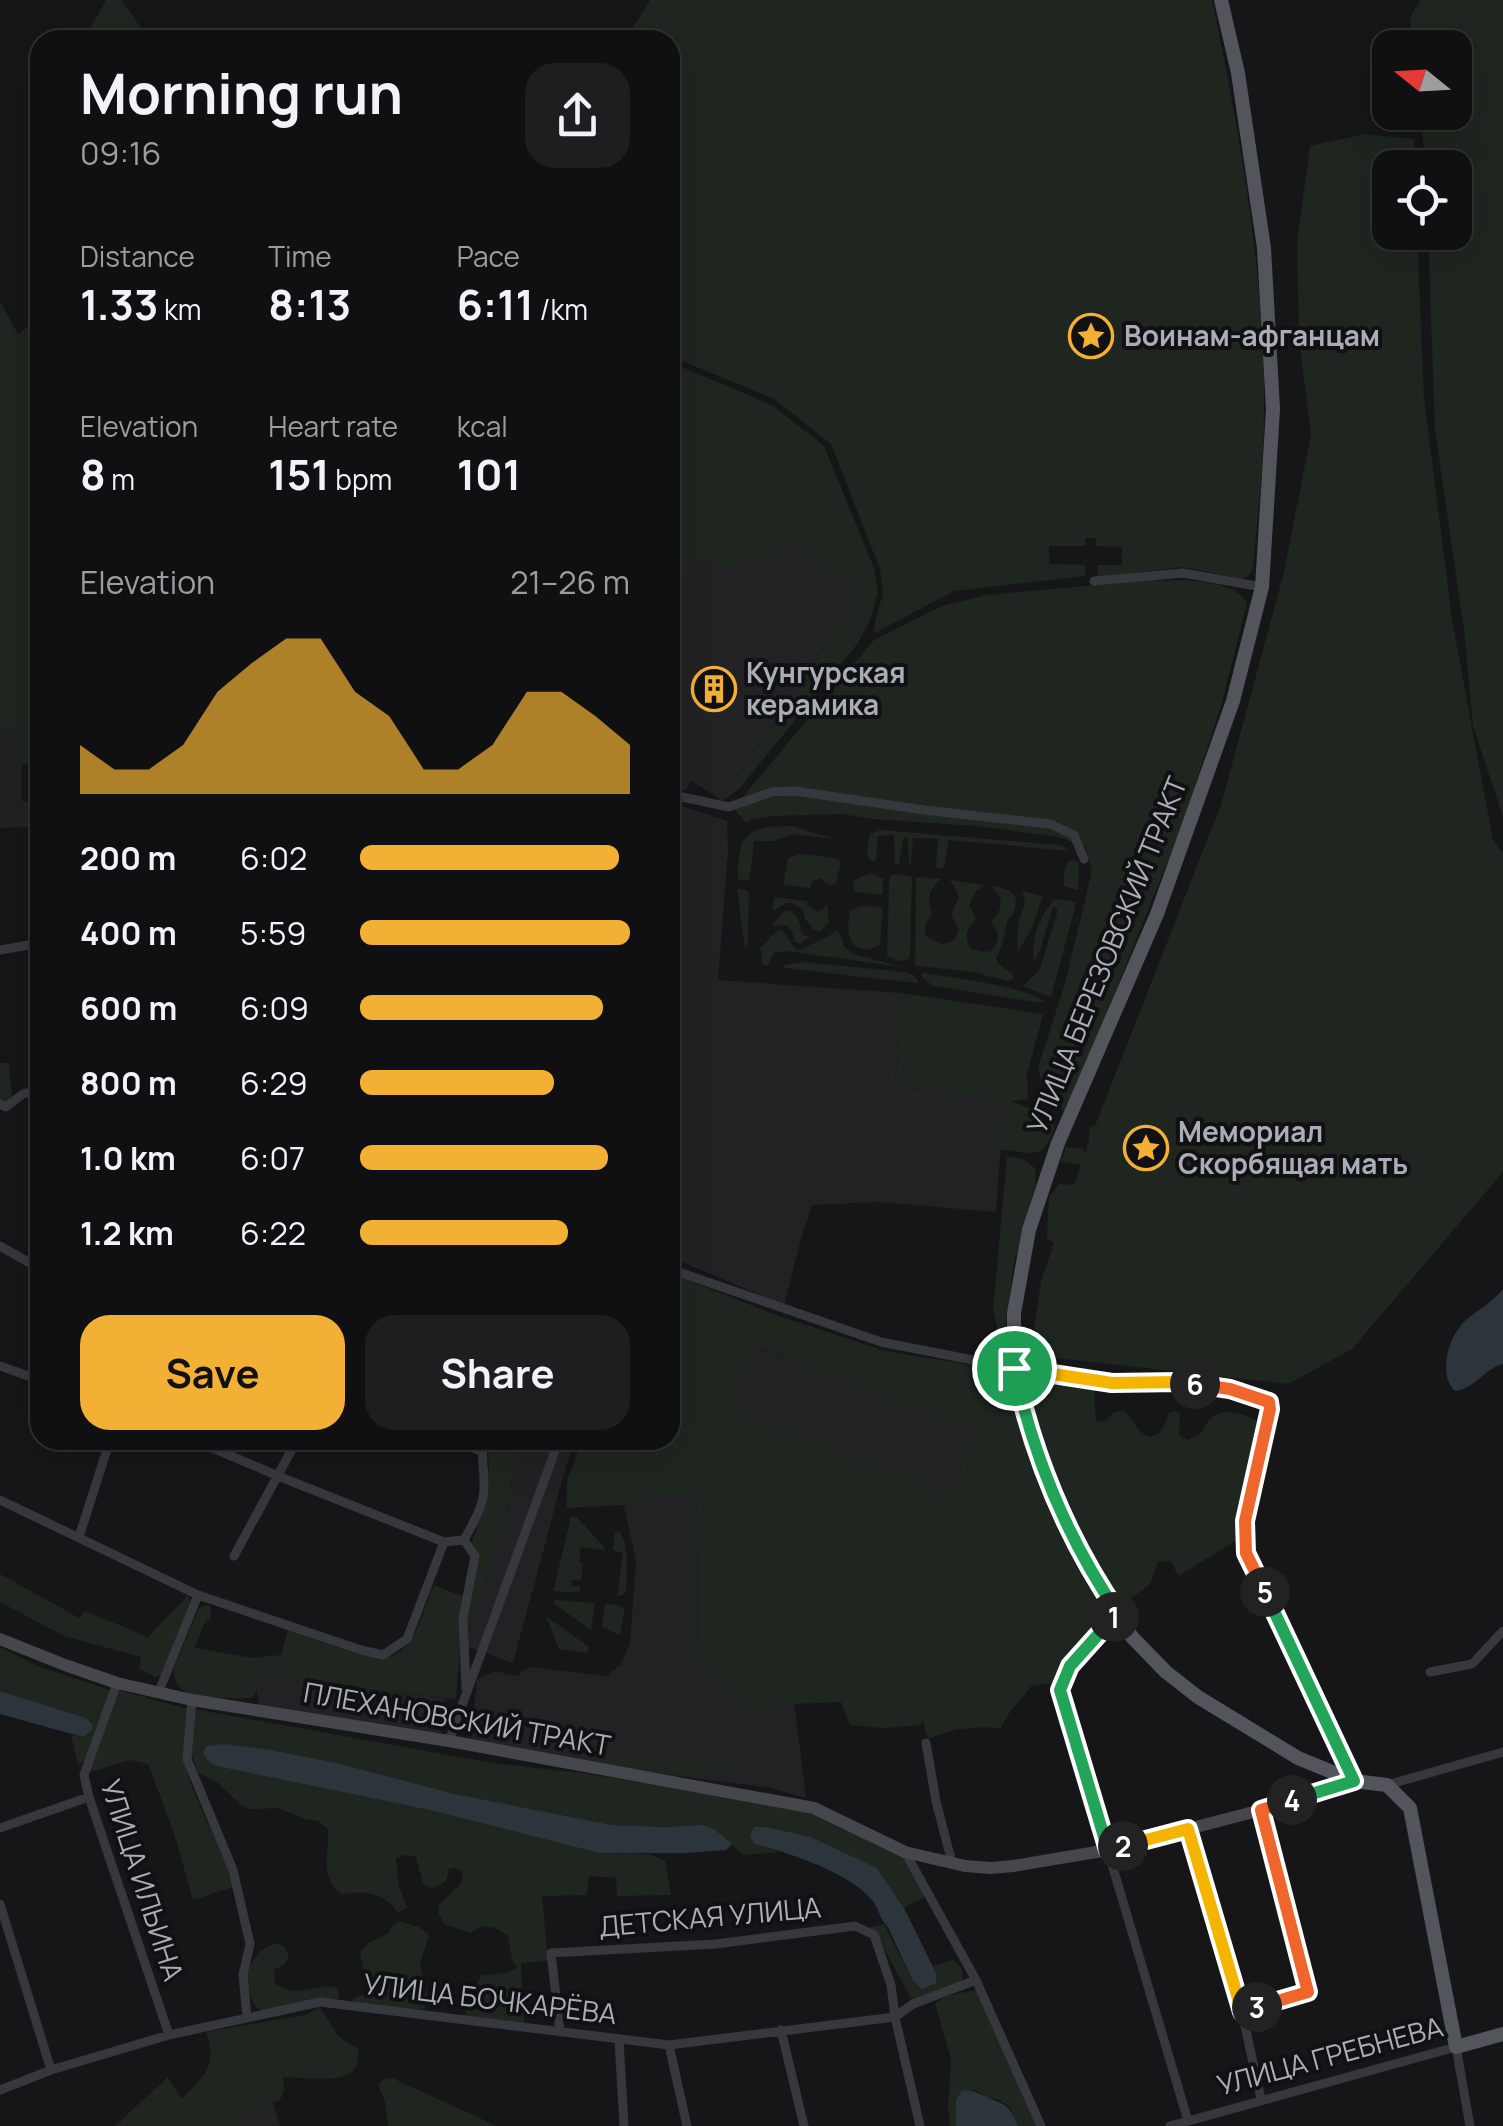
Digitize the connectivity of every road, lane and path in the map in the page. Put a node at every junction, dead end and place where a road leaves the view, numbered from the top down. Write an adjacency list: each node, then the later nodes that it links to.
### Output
1 (1222, 0): 3 (main road, УЛИЦА БЕРЕЗОВСКИЙ ТРАКТ)
2 (1094, 581): 3 (street)
3 (1262, 587): 14 (main road, УЛИЦА БЕРЕЗОВСКИЙ ТРАКТ)
4 (682, 796): 5 (street)
5 (1084, 859)
6 (30, 945): 7 (street)
7 (0, 950)
8 (30, 1092): 9 (street)
9 (0, 1104)
10 (0, 1246): 11 (street)
11 (30, 1263)
12 (680, 1272): 14 (street)
13 (0, 1366): 15 (street)
14 (1014, 1368): 28 (main road, УЛИЦА БЕРЕЗОВСКИЙ ТРАКТ); 39 (street)
15 (30, 1376)
16 (107, 1450): 23 (street)
17 (217, 1450): 21 (street)
18 (292, 1450): 21 (street)
19 (482, 1450): 24 (street)
20 (555, 1450): 34 (street)
21 (278, 1476): 25 (street); 26 (street)
22 (0, 1500): 23 (street)
23 (79, 1537): 27 (street)
24 (464, 1540): 25 (street); 34 (street)
25 (444, 1542): 27 (street)
26 (234, 1556)
27 (198, 1595): 33 (street)
28 (1118, 1613): 39 (main road, УЛИЦА БЕРЕЗОВСКИЙ ТРАКТ); 45 (street)
29 (1503, 1631): 31 (street)
30 (0, 1639): 32 (street, ПЛЕХАНОВСКИЙ ТРАКТ)
31 (1430, 1672)
32 (118, 1683): 33 (street, ПЛЕХАНОВСКИЙ ТРАКТ); 41 (street, УЛИЦА ИЛЬИНА)
33 (158, 1691): 35 (street, ПЛЕХАНОВСКИЙ ТРАКТ)
34 (466, 1692): 36 (street)
35 (192, 1700): 36 (street, ПЛЕХАНОВСКИЙ ТРАКТ); 52 (street)
36 (449, 1741): 46 (street, ПЛЕХАНОВСКИЙ ТРАКТ)
37 (926, 1743): 47 (street)
38 (1503, 1752): 40 (street)
39 (1354, 1781): 40 (main road); 42 (street)
40 (1387, 1785): 59 (main road)
41 (89, 1798): 43 (street); 55 (street, УЛИЦА ИЛЬИНА)
42 (1261, 1810): 44 (street); 50 (street)
43 (0, 1828)
44 (1188, 1829): 45 (street); 50 (street)
45 (1108, 1850): 47 (street); 63 (street)
46 (904, 1852): 47 (street); 49 (street)
47 (952, 1863)
48 (0, 1904): 60 (street)
49 (976, 1980): 51 (street, УЛИЦА БОЧКАРЁВА); 68 (street)
50 (1242, 2012): 62 (street)
51 (895, 2017): 53 (street, УЛИЦА БОЧКАРЁВА); 54 (street, ДЕТСКАЯ УЛИЦА); 67 (street, ДЕТСКАЯ УЛИЦА)
52 (247, 2018): 54 (street, УЛИЦА БОЧКАРЁВА); 55 (street, УЛИЦА БОЧКАРЁВА)
53 (781, 2030): 58 (street, УЛИЦА БОЧКАРЁВА); 66 (street)
54 (560, 2032): 57 (street, УЛИЦА БОЧКАРЁВА)
55 (169, 2034): 60 (street, УЛИЦА БОЧКАРЁВА)
56 (1503, 2034): 59 (main road, УЛИЦА ГРЕБНЕВА)
57 (619, 2040): 58 (street, УЛИЦА БОЧКАРЁВА); 64 (street)
58 (670, 2046): 65 (street)
59 (1456, 2047): 62 (street, УЛИЦА ГРЕБНЕВА); 70 (street)
60 (51, 2070): 61 (street, УЛИЦА БОЧКАРЁВА)
61 (0, 2090)
62 (1261, 2100): 63 (street, УЛИЦА ГРЕБНЕВА)
63 (1188, 2121): 69 (street, УЛИЦА ГРЕБНЕВА)
64 (624, 2126)
65 (687, 2126)
66 (804, 2126)
67 (920, 2126)
68 (1040, 2126)
69 (1170, 2126)
70 (1470, 2126)

